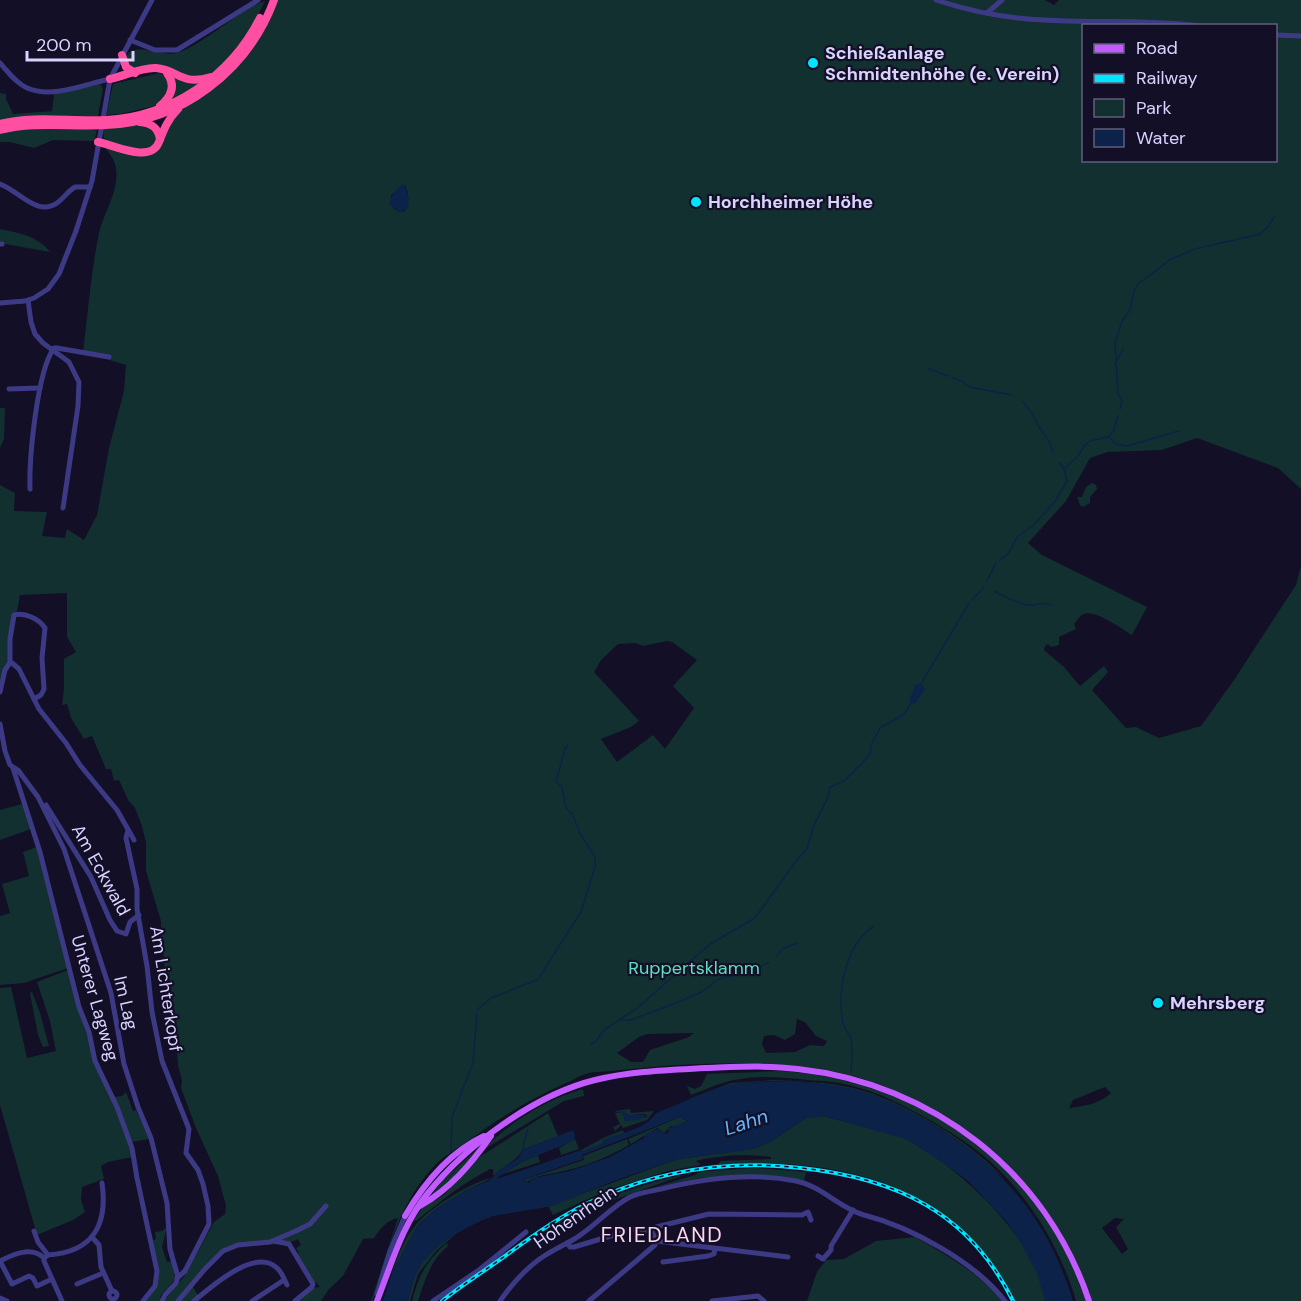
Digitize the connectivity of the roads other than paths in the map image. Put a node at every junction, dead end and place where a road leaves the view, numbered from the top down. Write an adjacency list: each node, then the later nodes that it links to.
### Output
1 (152, 0): 11 (street)
2 (258, 0): 11 (street)
3 (268, 0): 16 (highway)
4 (274, 0): 18 (highway)
5 (936, 0): 7 (street)
6 (1002, 0): 7 (street)
7 (987, 13): 8 (street)
8 (1179, 24)
9 (1277, 35): 10 (street)
10 (1301, 36)
11 (130, 40): 12 (street)
12 (122, 56): 15 (highway); 17 (street)
13 (0, 63): 17 (street)
14 (166, 71): 15 (highway); 16 (highway); 19 (highway)
15 (135, 73): 17 (highway)
16 (215, 76): 19 (highway)
17 (110, 79): 24 (street)
18 (181, 105): 20 (highway); 23 (highway)
19 (154, 111): 21 (highway)
20 (133, 122): 22 (highway); 23 (highway)
21 (0, 124)
22 (0, 130)
23 (160, 139): 24 (highway)
24 (98, 142): 26 (street)
25 (0, 184): 26 (street)
26 (90, 187): 27 (street)
27 (28, 300): 28 (street); 29 (street)
28 (0, 303)
29 (52, 350): 30 (street); 32 (street); 34 (street)
30 (109, 357)
31 (9, 388): 32 (street)
32 (40, 388): 33 (street)
33 (30, 489)
34 (63, 508)
35 (10, 663): 36 (street); 37 (street, Am Lichterkopf); 37 (street)
36 (0, 692)
37 (34, 699): 41 (street, Am Lichterkopf)
38 (0, 724): 39 (street, Im Lag)
39 (14, 768): 40 (street, Im Lag); 70 (street, Unterer Lagweg)
40 (38, 797): 43 (street, Am Eckwald); 63 (street, Im Lag)
41 (128, 830): 42 (street, Am Lichterkopf); 43 (street, Am Lichterkopf)
42 (134, 840)
43 (139, 915): 63 (street, Am Lichterkopf)
44 (495, 1131): 48 (main road); 48 (main road); 76 (main road); 83 (main road)
45 (102, 1183): 53 (street)
46 (326, 1206): 55 (street)
47 (853, 1210): 56 (street, Hohenrhein); 58 (street); 82 (street, Hohenrhein)
48 (405, 1216): 76 (street)
49 (811, 1220): 51 (street)
50 (34, 1231): 59 (street)
51 (651, 1231): 54 (street); 56 (street)
52 (526, 1232): 77 (street)
53 (92, 1237): 59 (street); 62 (street)
54 (656, 1241): 57 (street); 79 (street)
55 (270, 1242): 72 (street); 75 (street)
56 (567, 1243): 78 (street, Hohenrhein)
57 (715, 1248): 60 (street); 61 (street)
58 (818, 1256)
59 (46, 1257): 64 (street); 64 (street)
60 (788, 1257)
61 (663, 1262)
62 (102, 1273): 65 (street); 66 (street)
63 (177, 1278): 71 (street)
64 (51, 1279): 69 (street)
65 (77, 1284)
66 (112, 1291)
67 (0, 1298): 68 (street)
68 (7, 1301)
69 (62, 1301)
70 (143, 1301)
71 (162, 1301)
72 (178, 1301)
73 (194, 1301): 74 (street)
74 (252, 1301)
75 (295, 1301)
76 (376, 1301)
77 (433, 1301)
78 (500, 1301)
79 (589, 1301)
80 (712, 1301): 81 (street)
81 (765, 1301)
82 (1005, 1301)
83 (1089, 1301)

